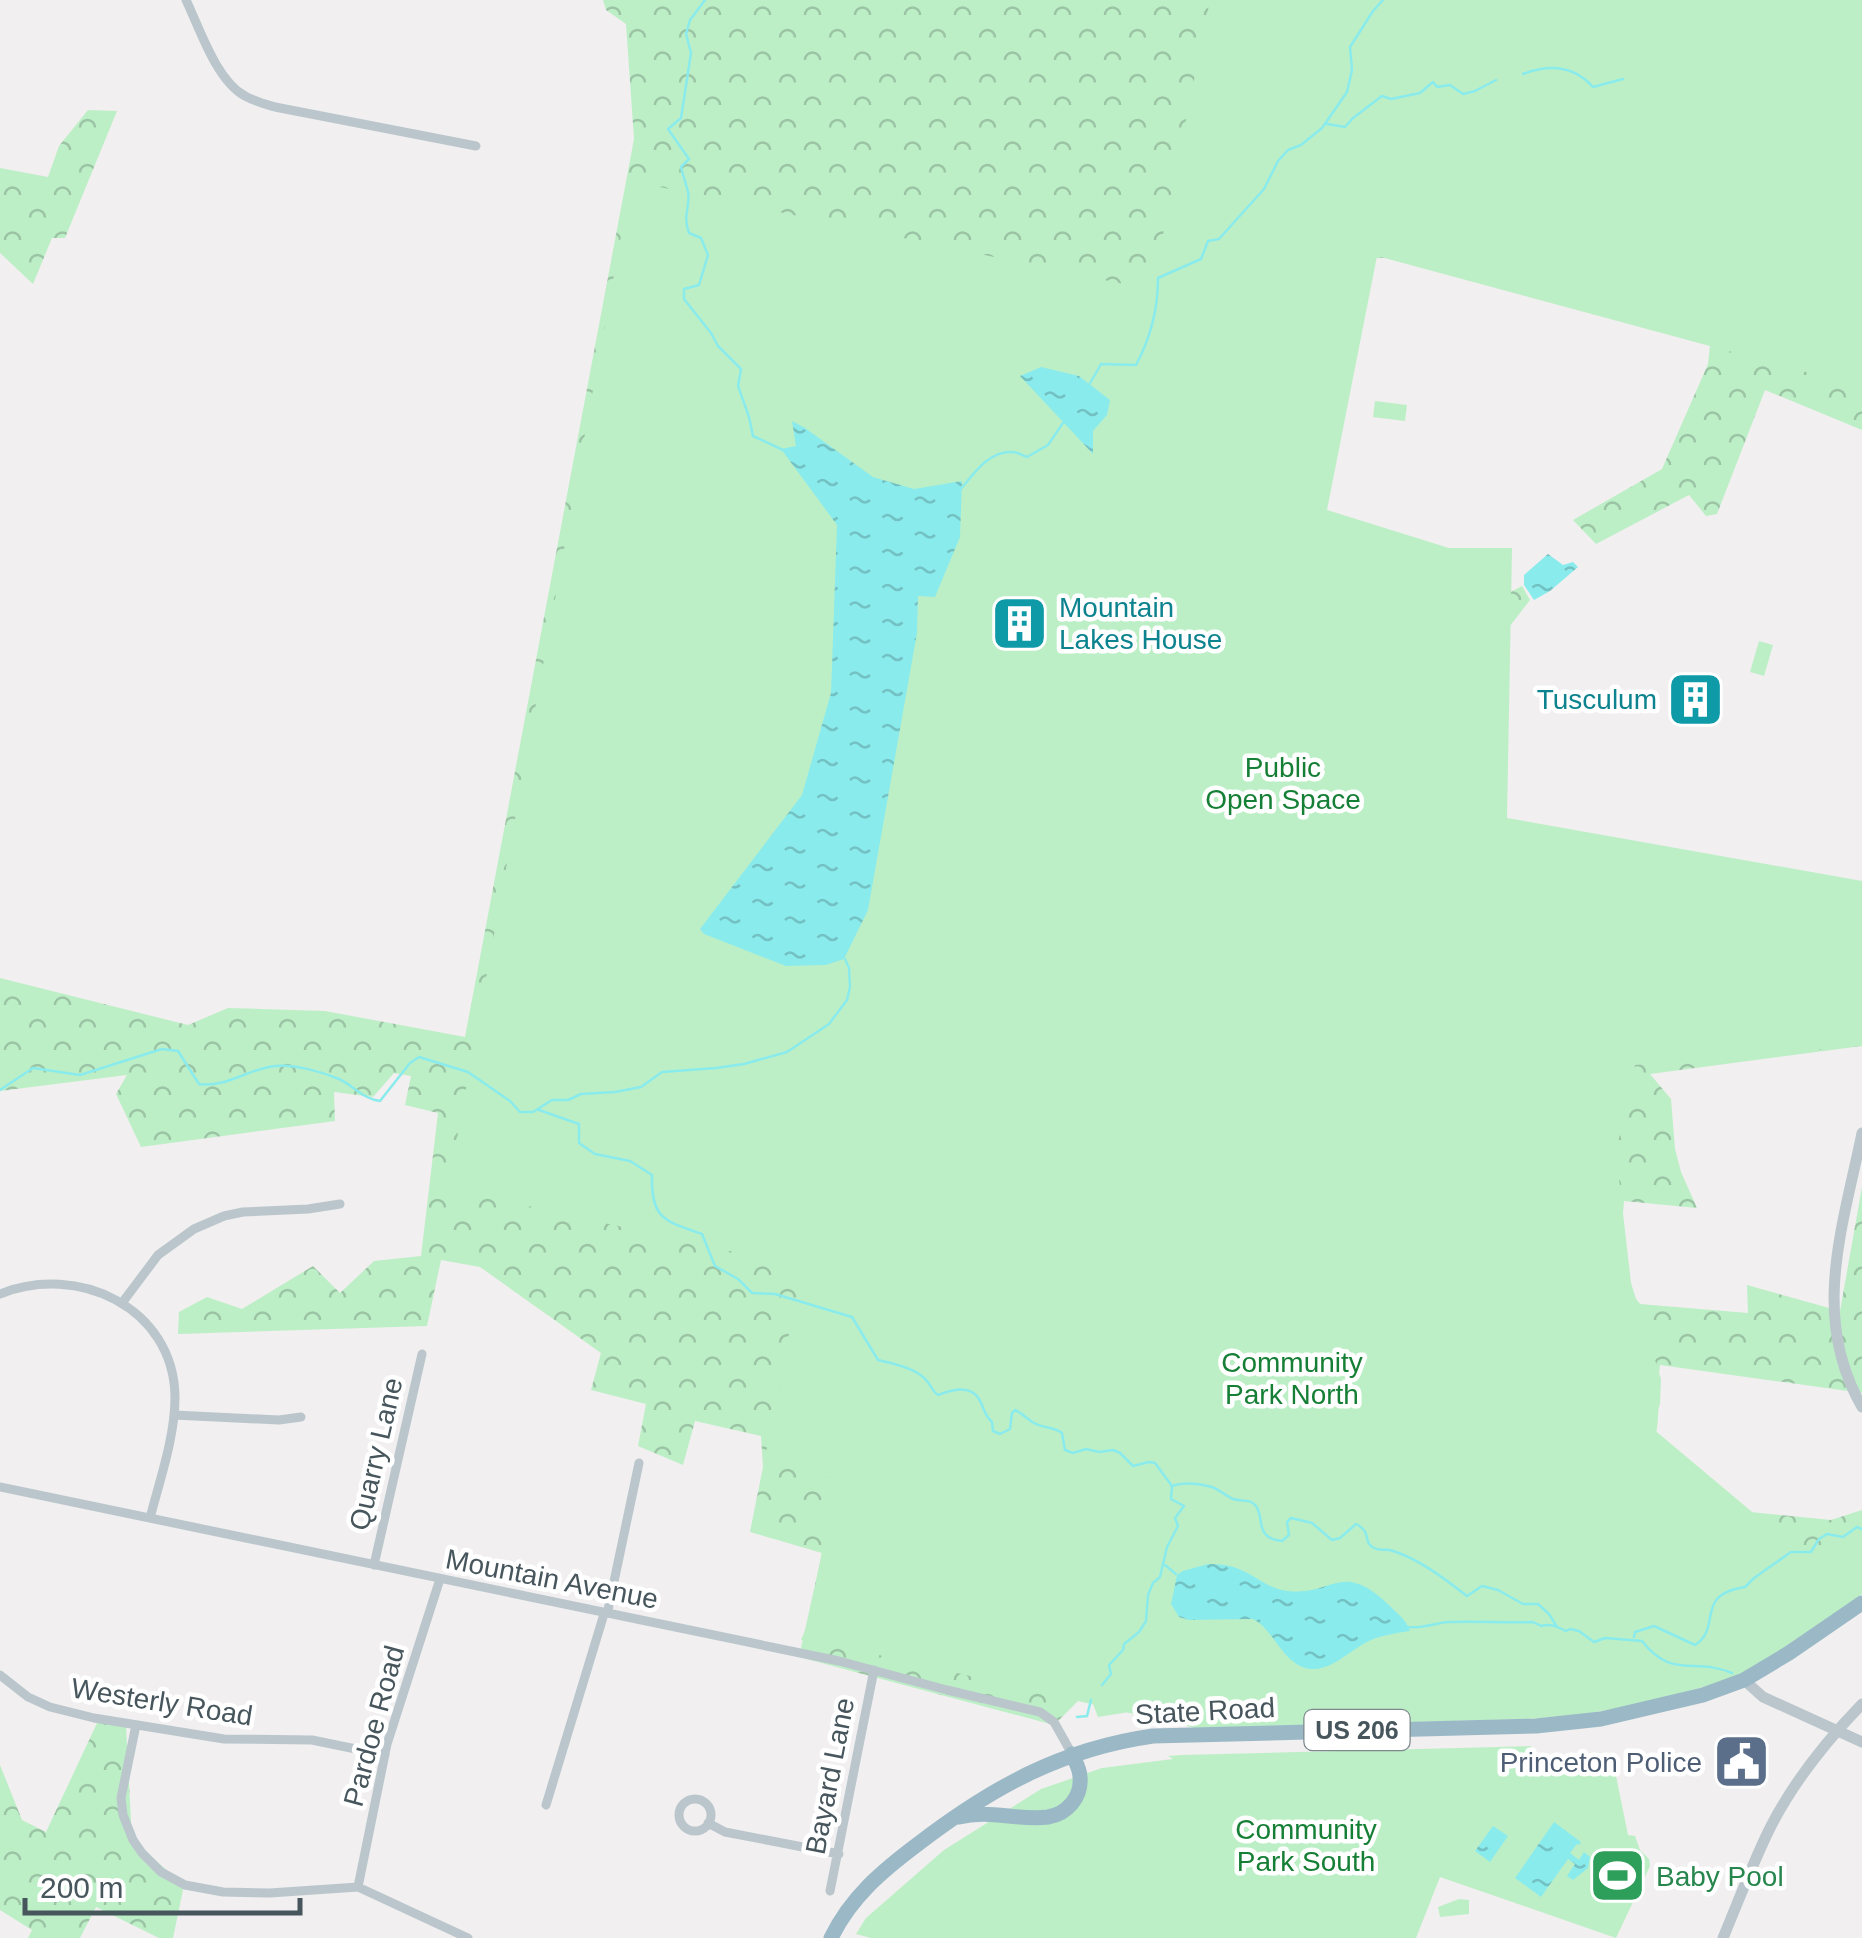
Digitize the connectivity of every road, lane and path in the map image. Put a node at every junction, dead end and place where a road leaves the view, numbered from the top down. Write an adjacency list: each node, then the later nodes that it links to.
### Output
1 (186, 0): 2 (street)
2 (476, 146)
3 (1862, 1133): 8 (street)
4 (340, 1204): 6 (street)
5 (0, 1294): 6 (street)
6 (122, 1303): 9 (street)
7 (422, 1354): 14 (street, Quarry Lane)
8 (1862, 1407)
9 (174, 1415): 10 (street); 13 (street)
10 (301, 1418)
11 (638, 1463): 17 (street)
12 (0, 1487): 13 (street, Mountain Avenue)
13 (150, 1518): 14 (street, Mountain Avenue)
14 (374, 1565): 15 (street, Mountain Avenue)
15 (440, 1579): 17 (street, Mountain Avenue); 26 (street, Pardoe Road)
16 (1862, 1603): 20 (highway, State Road / US 206)
17 (604, 1614): 18 (street, Mountain Avenue); 27 (street)
18 (874, 1670): 25 (street, Mountain Avenue); 30 (street, Bayard Lane)
19 (0, 1674): 22 (street, Westerly Road)
20 (1744, 1680): 23 (street); 25 (highway, State Road / US 206)
21 (1862, 1704): 23 (street)
22 (136, 1725): 26 (street, Westerly Road); 31 (street)
23 (1838, 1731): 24 (street); 35 (street)
24 (1862, 1742)
25 (1072, 1754): 29 (highway, State Road / US 206); 29 (highway)
26 (385, 1755): 31 (street, Pardoe Road)
27 (546, 1805)
28 (708, 1823): 30 (street)
29 (942, 1826): 34 (highway, State Road / US 206)
30 (839, 1854): 32 (street, Bayard Lane)
31 (358, 1887): 33 (street)
32 (830, 1891)
33 (468, 1938)
34 (830, 1938)
35 (1723, 1938)

